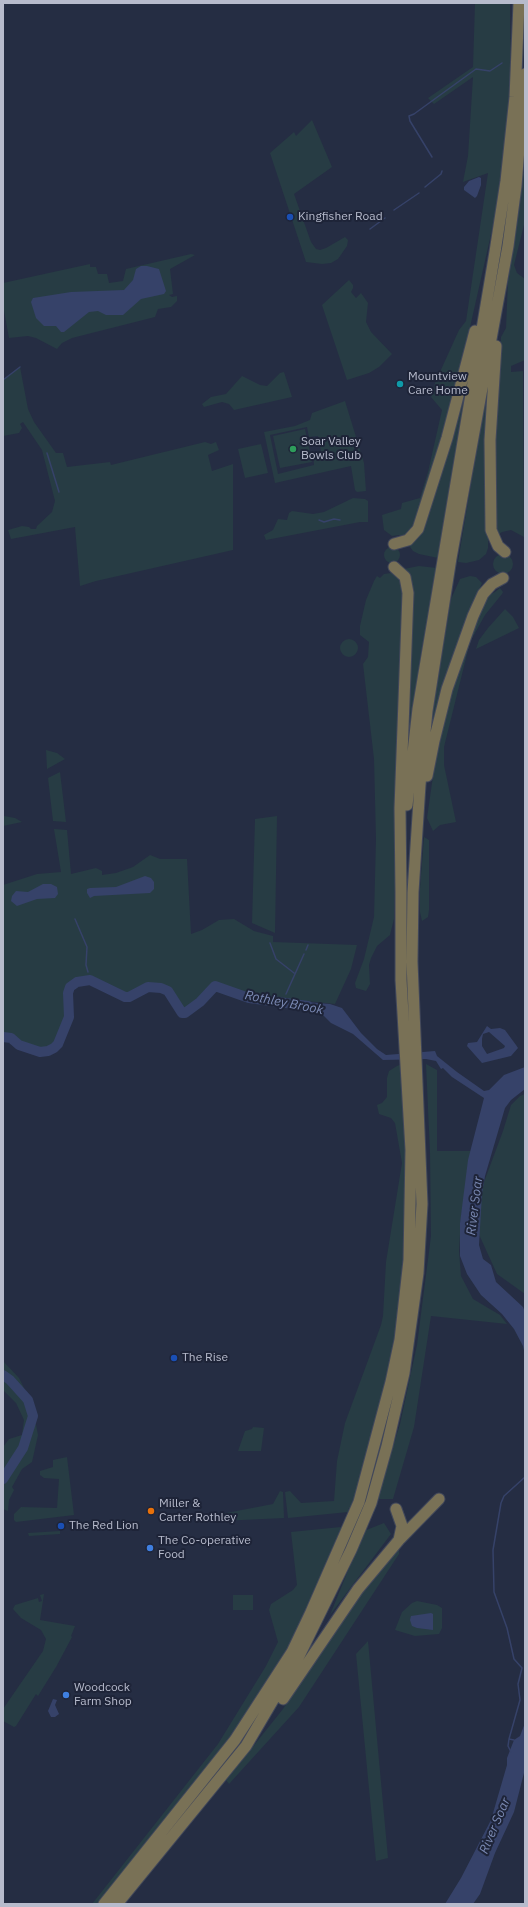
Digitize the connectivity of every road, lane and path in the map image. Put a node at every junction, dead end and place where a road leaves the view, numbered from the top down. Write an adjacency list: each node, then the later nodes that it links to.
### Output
1 (519, 3): 3 (highway)
2 (525, 74): 3 (highway)
3 (514, 152): 4 (highway)
4 (511, 184): 5 (highway); 6 (highway)
5 (508, 246): 8 (highway); 11 (highway)
6 (495, 252): 7 (highway); 12 (highway)
7 (394, 544)
8 (505, 552)
9 (394, 567): 12 (highway)
10 (503, 578): 11 (highway)
11 (416, 845): 13 (highway)
12 (401, 858): 13 (highway)
13 (406, 962): 14 (highway)
14 (412, 1072): 18 (highway); 19 (highway)
15 (439, 1499): 17 (highway)
16 (396, 1509): 17 (highway)
17 (399, 1540): 18 (highway)
18 (246, 1746): 20 (highway)
19 (104, 1904)
20 (117, 1904)

